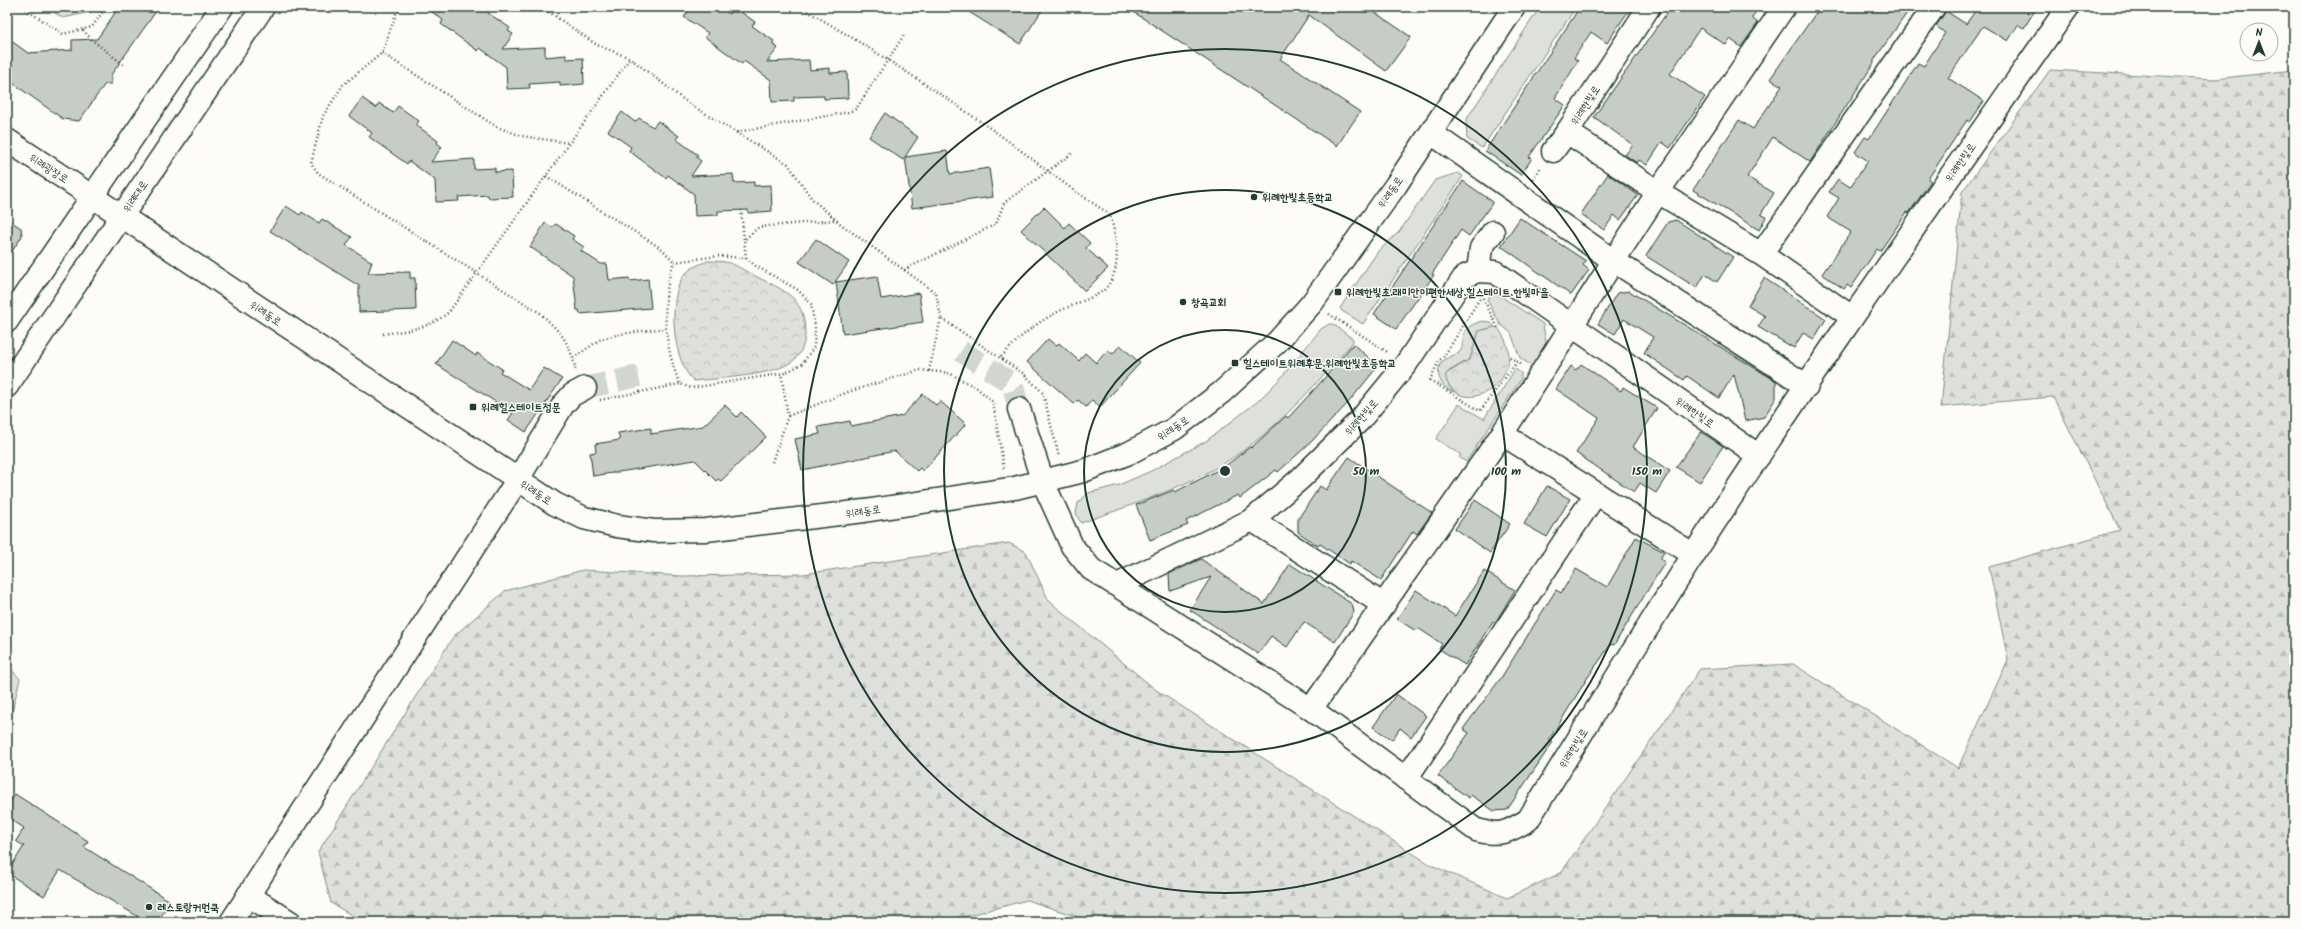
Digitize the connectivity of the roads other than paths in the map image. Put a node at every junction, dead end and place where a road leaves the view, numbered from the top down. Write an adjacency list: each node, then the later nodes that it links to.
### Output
1 (222, 7): 13 (street)
2 (263, 7): 14 (street, 위례대로)
3 (1514, 7): 9 (street, 위례동로)
4 (1649, 7): 8 (street, 위례한빛로)
5 (1784, 7): 12 (street)
6 (1934, 7): 16 (street)
7 (2068, 7): 19 (street, 위례한빛로)
8 (1567, 132): 11 (street); 12 (street, 위례한빛로)
9 (1430, 133): 17 (street); 29 (street, 위례동로)
10 (7, 140): 13 (street, 위례광장로)
11 (1553, 152)
12 (1658, 192): 16 (street, 위례한빛로); 17 (street)
13 (92, 196): 14 (street, 위례동로); 20 (street)
14 (121, 217): 22 (street, 위례대로); 28 (street, 위례동로)
15 (1492, 232): 18 (street)
16 (1761, 254): 19 (street, 위례한빛로)
17 (1614, 261): 21 (street); 23 (street)
18 (1478, 271): 21 (street, 위례한빛로); 31 (street, 위례한빛로)
19 (1852, 317): 23 (street, 위례한빛로)
20 (7, 321)
21 (1571, 327): 26 (street); 27 (street, 위례한빛로)
22 (7, 386)
23 (1807, 386): 27 (street, 위례한빛로)
24 (586, 394): 28 (street)
25 (1019, 409): 29 (street, 위례한빛로)
26 (1502, 434): 30 (street); 34 (street)
27 (1759, 456): 32 (street, 위례한빛로)
28 (518, 479): 29 (street, 위례동로); 37 (street)
29 (1054, 479): 33 (street, 위례한빛로)
30 (1595, 495): 32 (street); 36 (street)
31 (1252, 520): 33 (street, 위례한빛로); 34 (street)
32 (1694, 555): 36 (street, 위례한빛로)
33 (1118, 585): 35 (street, 위례한빛로)
34 (1384, 605): 35 (street)
35 (1311, 709): 36 (street, 위례한빛로)
36 (1406, 779)
37 (248, 895): 38 (street); 39 (street)
38 (231, 922)
39 (290, 922)

